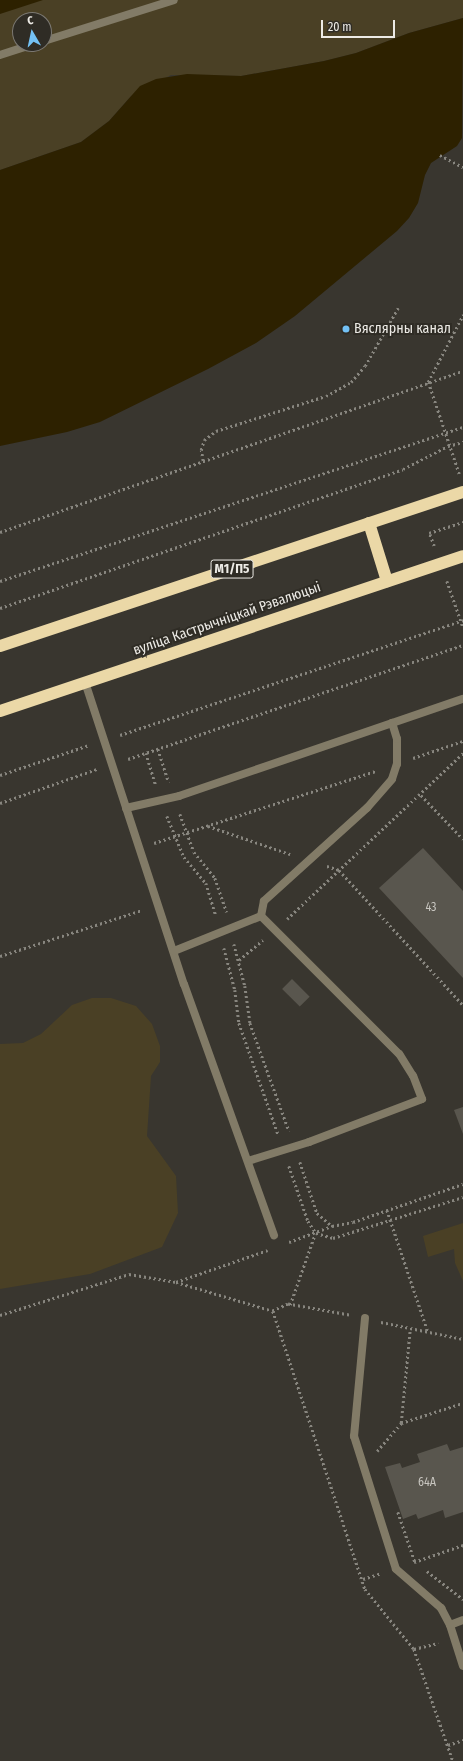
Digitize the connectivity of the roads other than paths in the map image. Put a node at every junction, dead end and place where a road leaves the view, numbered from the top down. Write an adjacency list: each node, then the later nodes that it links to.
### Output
1 (174, 0): 2 (lane)
2 (52, 38)
3 (12, 51): 4 (lane)
4 (0, 55)
5 (463, 492): 6 (highway, М1/П5)
6 (369, 524): 8 (highway); 9 (highway, М1/П5)
7 (463, 556): 8 (highway, вуліца Кастрычніцкай Рэвалюцыі)
8 (387, 580): 10 (highway, вуліца Кастрычніцкай Рэвалюцыі)
9 (0, 646)
10 (85, 682): 12 (highway, вуліца Кастрычніцкай Рэвалюцыі); 14 (lane)
11 (463, 699): 13 (lane)
12 (0, 711)
13 (392, 723): 14 (lane); 15 (lane)
14 (126, 808): 16 (lane)
15 (261, 916): 16 (lane); 17 (lane)
16 (174, 951): 17 (lane)
17 (248, 1161): 18 (lane)
18 (274, 1235)
19 (365, 1318): 21 (lane)
20 (463, 1620): 21 (lane)
21 (450, 1625): 22 (lane)
22 (463, 1666)

